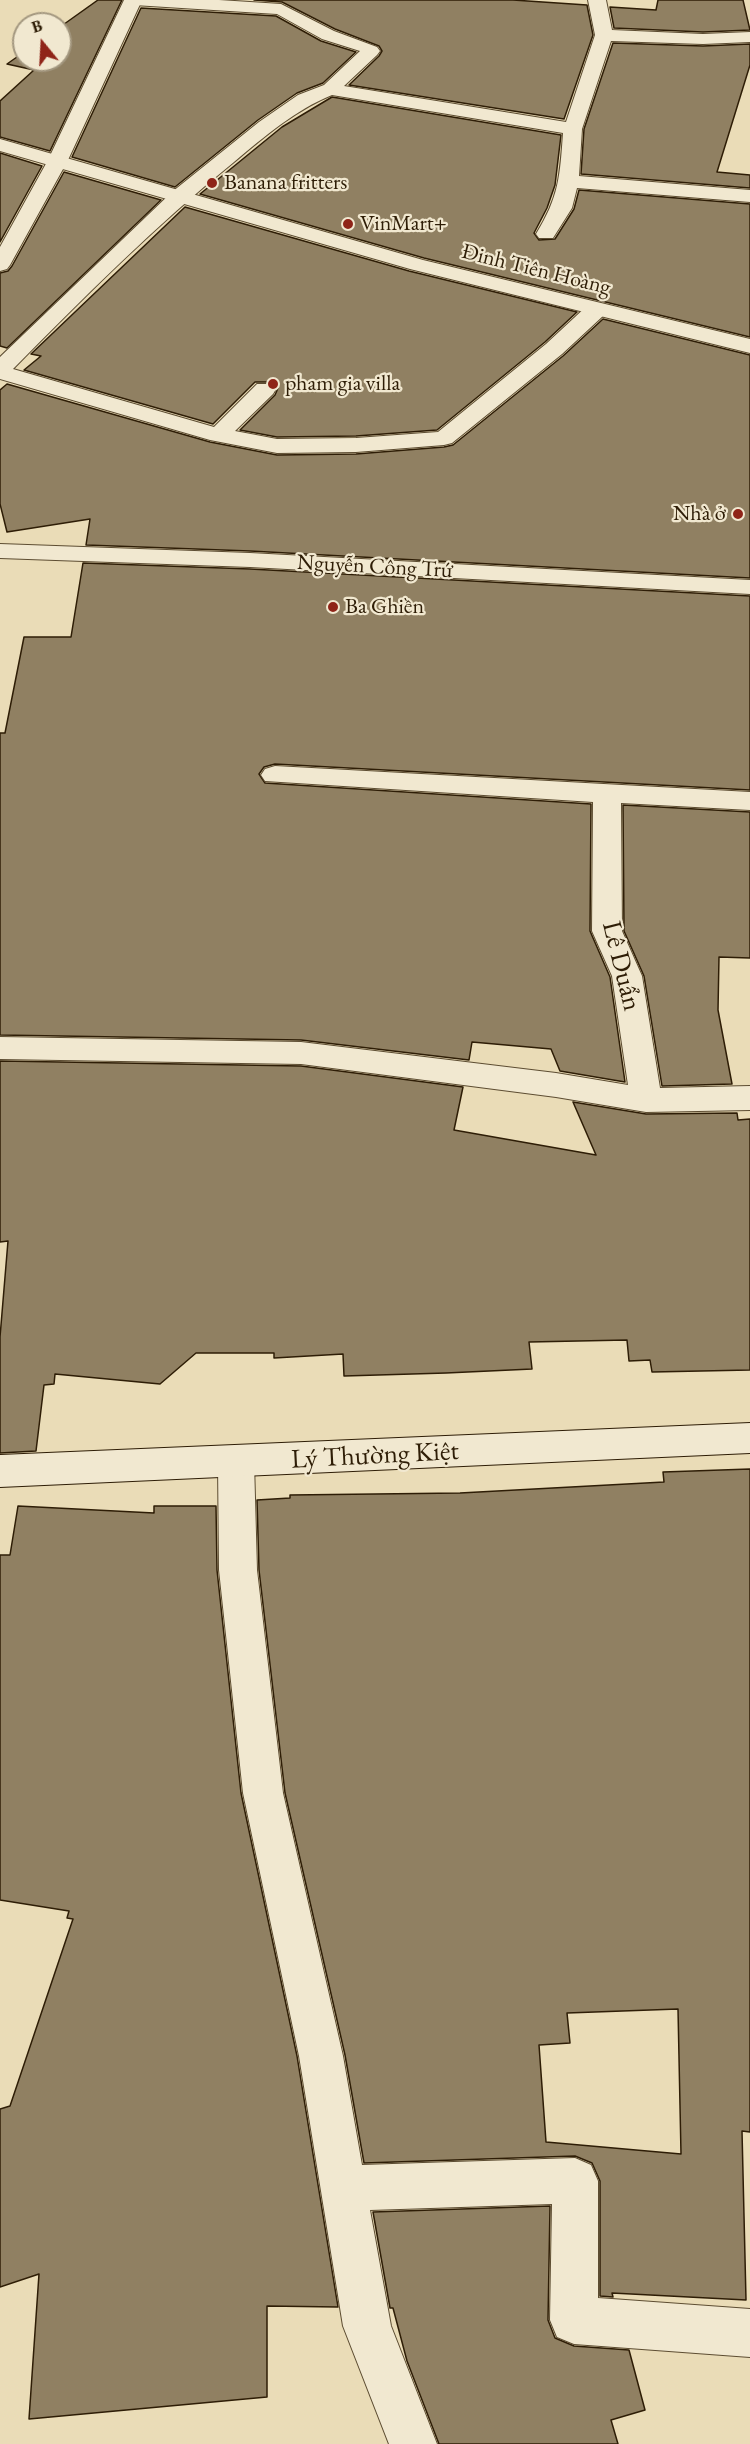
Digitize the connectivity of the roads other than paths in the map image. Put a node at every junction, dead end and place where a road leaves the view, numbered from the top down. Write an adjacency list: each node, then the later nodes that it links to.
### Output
1 (133, 0): 5 (street); 8 (street)
2 (597, 0): 3 (street)
3 (604, 35): 4 (street); 6 (street)
4 (750, 37)
5 (330, 89): 6 (street); 10 (street)
6 (573, 129): 9 (street)
7 (0, 145): 8 (street, Đinh Tiên Hoàng)
8 (58, 160): 10 (street, Đinh Tiên Hoàng); 13 (street)
9 (569, 181): 11 (street); 12 (street)
10 (179, 196): 14 (street, Đinh Tiên Hoàng); 17 (street)
11 (750, 196)
12 (546, 234)
13 (0, 265)
14 (596, 310): 15 (street, Đinh Tiên Hoàng); 17 (street)
15 (750, 346)
16 (265, 389): 17 (street)
17 (218, 435)
18 (0, 550): 19 (street, Nguyễn Công Trứ)
19 (750, 587)
20 (275, 775): 21 (street)
21 (606, 794): 22 (street); 25 (street, Lê Duẩn)
22 (750, 801)
23 (0, 1048): 25 (street)
24 (750, 1098): 25 (street)
25 (646, 1100)
26 (750, 1438): 27 (street, Lý Thường Kiệt)
27 (236, 1462): 28 (street, Lý Thường Kiệt); 29 (street)
28 (0, 1471)
29 (344, 2188): 30 (street); 31 (street)
30 (750, 2332)
31 (413, 2444)

